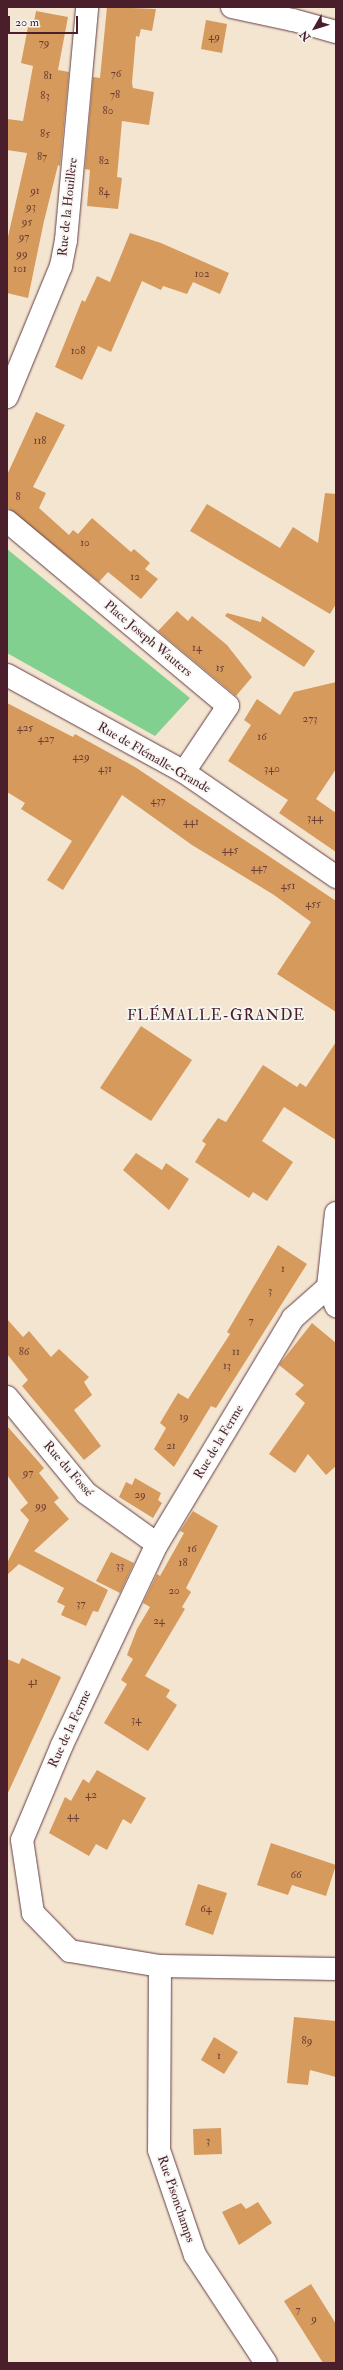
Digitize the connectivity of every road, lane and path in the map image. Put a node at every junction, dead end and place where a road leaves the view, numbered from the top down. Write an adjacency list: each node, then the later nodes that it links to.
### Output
1 (87, 7): 4 (street, Rue de la Houillère)
2 (232, 7): 3 (street)
3 (336, 32)
4 (7, 397)
5 (7, 522): 7 (street, Place Joseph Wauters)
6 (7, 675): 7 (street, Rue de Flémalle-Grande)
7 (184, 772): 8 (street, Rue de Flémalle-Grande)
8 (336, 877)
9 (336, 1213): 10 (street)
10 (332, 1297): 12 (street, Rue de la Ferme)
11 (7, 1397): 12 (street, Rue du Fossé)
12 (157, 1544): 13 (street, Rue de la Ferme)
13 (160, 1966): 14 (street, Rue de la Ferme); 15 (street, Rue Pisonchamps)
14 (336, 1968)
15 (266, 2363)

